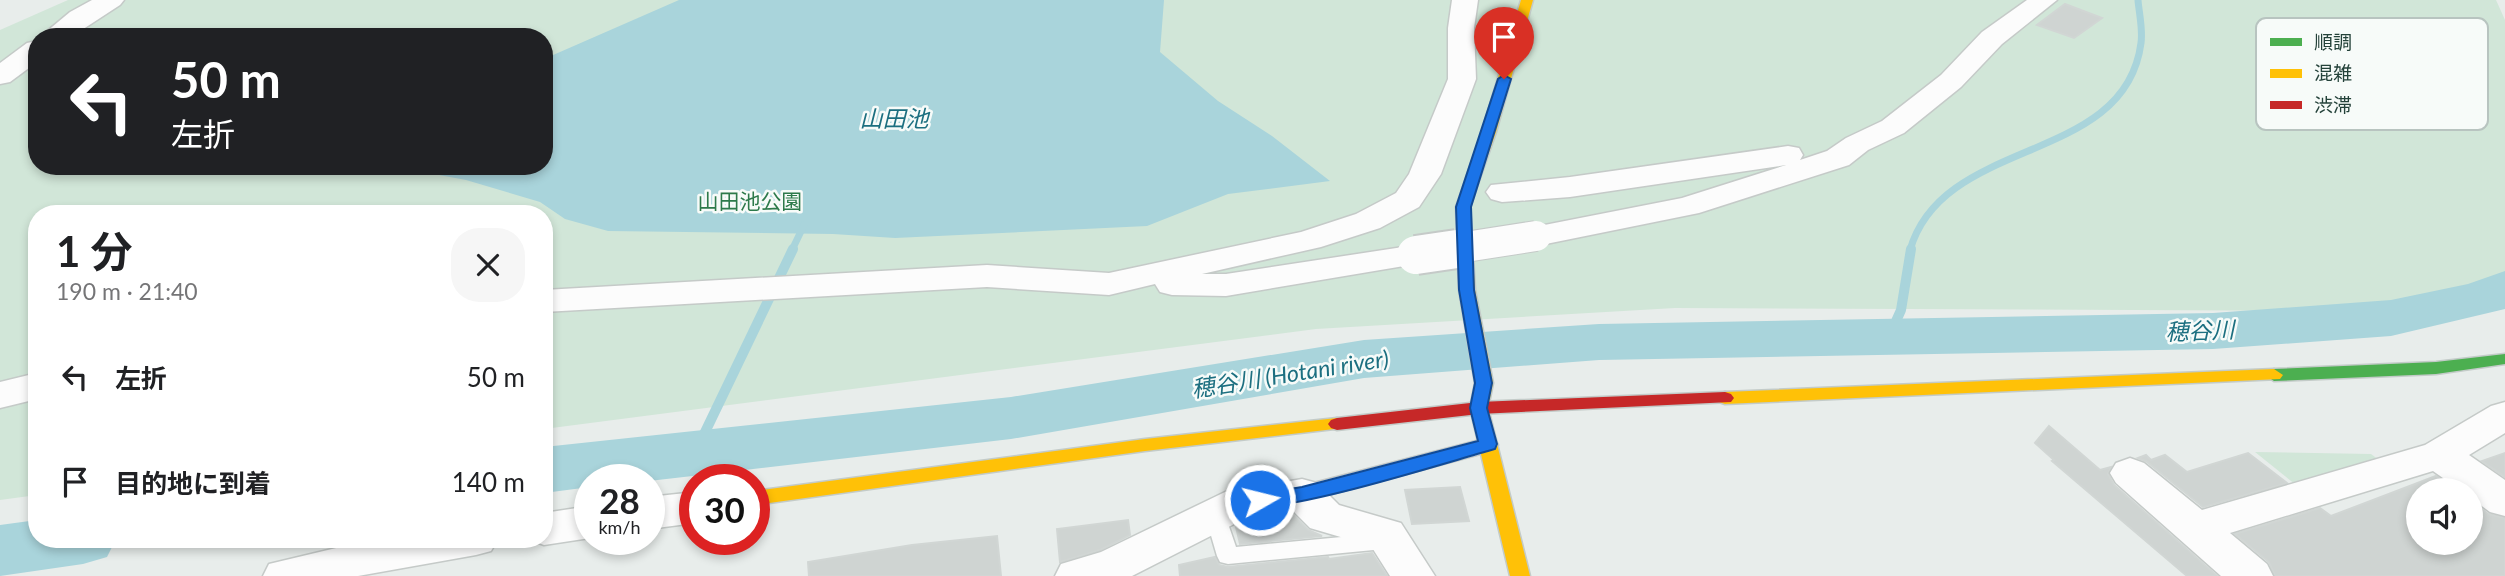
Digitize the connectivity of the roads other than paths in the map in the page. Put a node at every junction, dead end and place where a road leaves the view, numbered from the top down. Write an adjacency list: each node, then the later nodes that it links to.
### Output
1 (111, 0): 5 (street)
2 (1465, 0): 10 (street)
3 (1527, 0): 15 (street)
4 (2044, 0): 8 (street)
5 (65, 28)
6 (28, 56): 7 (street)
7 (0, 76)
8 (1857, 144): 9 (street); 10 (street, bridge)
9 (1502, 192)
10 (1109, 284): 11 (street)
11 (553, 300)
12 (2505, 359): 15 (street)
13 (28, 388): 14 (street)
14 (0, 395)
15 (1479, 408): 17 (street); 21 (street)
16 (2505, 415): 18 (street)
17 (1488, 444): 20 (lane); 32 (street)
18 (2438, 455): 22 (street); 26 (street)
19 (2130, 473): 26 (street)
20 (1302, 494): 23 (street); 27 (street)
21 (770, 496)
22 (2505, 501)
23 (1216, 515): 27 (lane); 30 (street)
24 (574, 524): 25 (street)
25 (553, 528)
26 (2195, 528): 33 (street)
27 (1390, 540): 31 (street)
28 (414, 548): 29 (street)
29 (285, 576)
30 (1077, 576)
31 (1413, 576)
32 (1520, 576)
33 (2251, 576)

